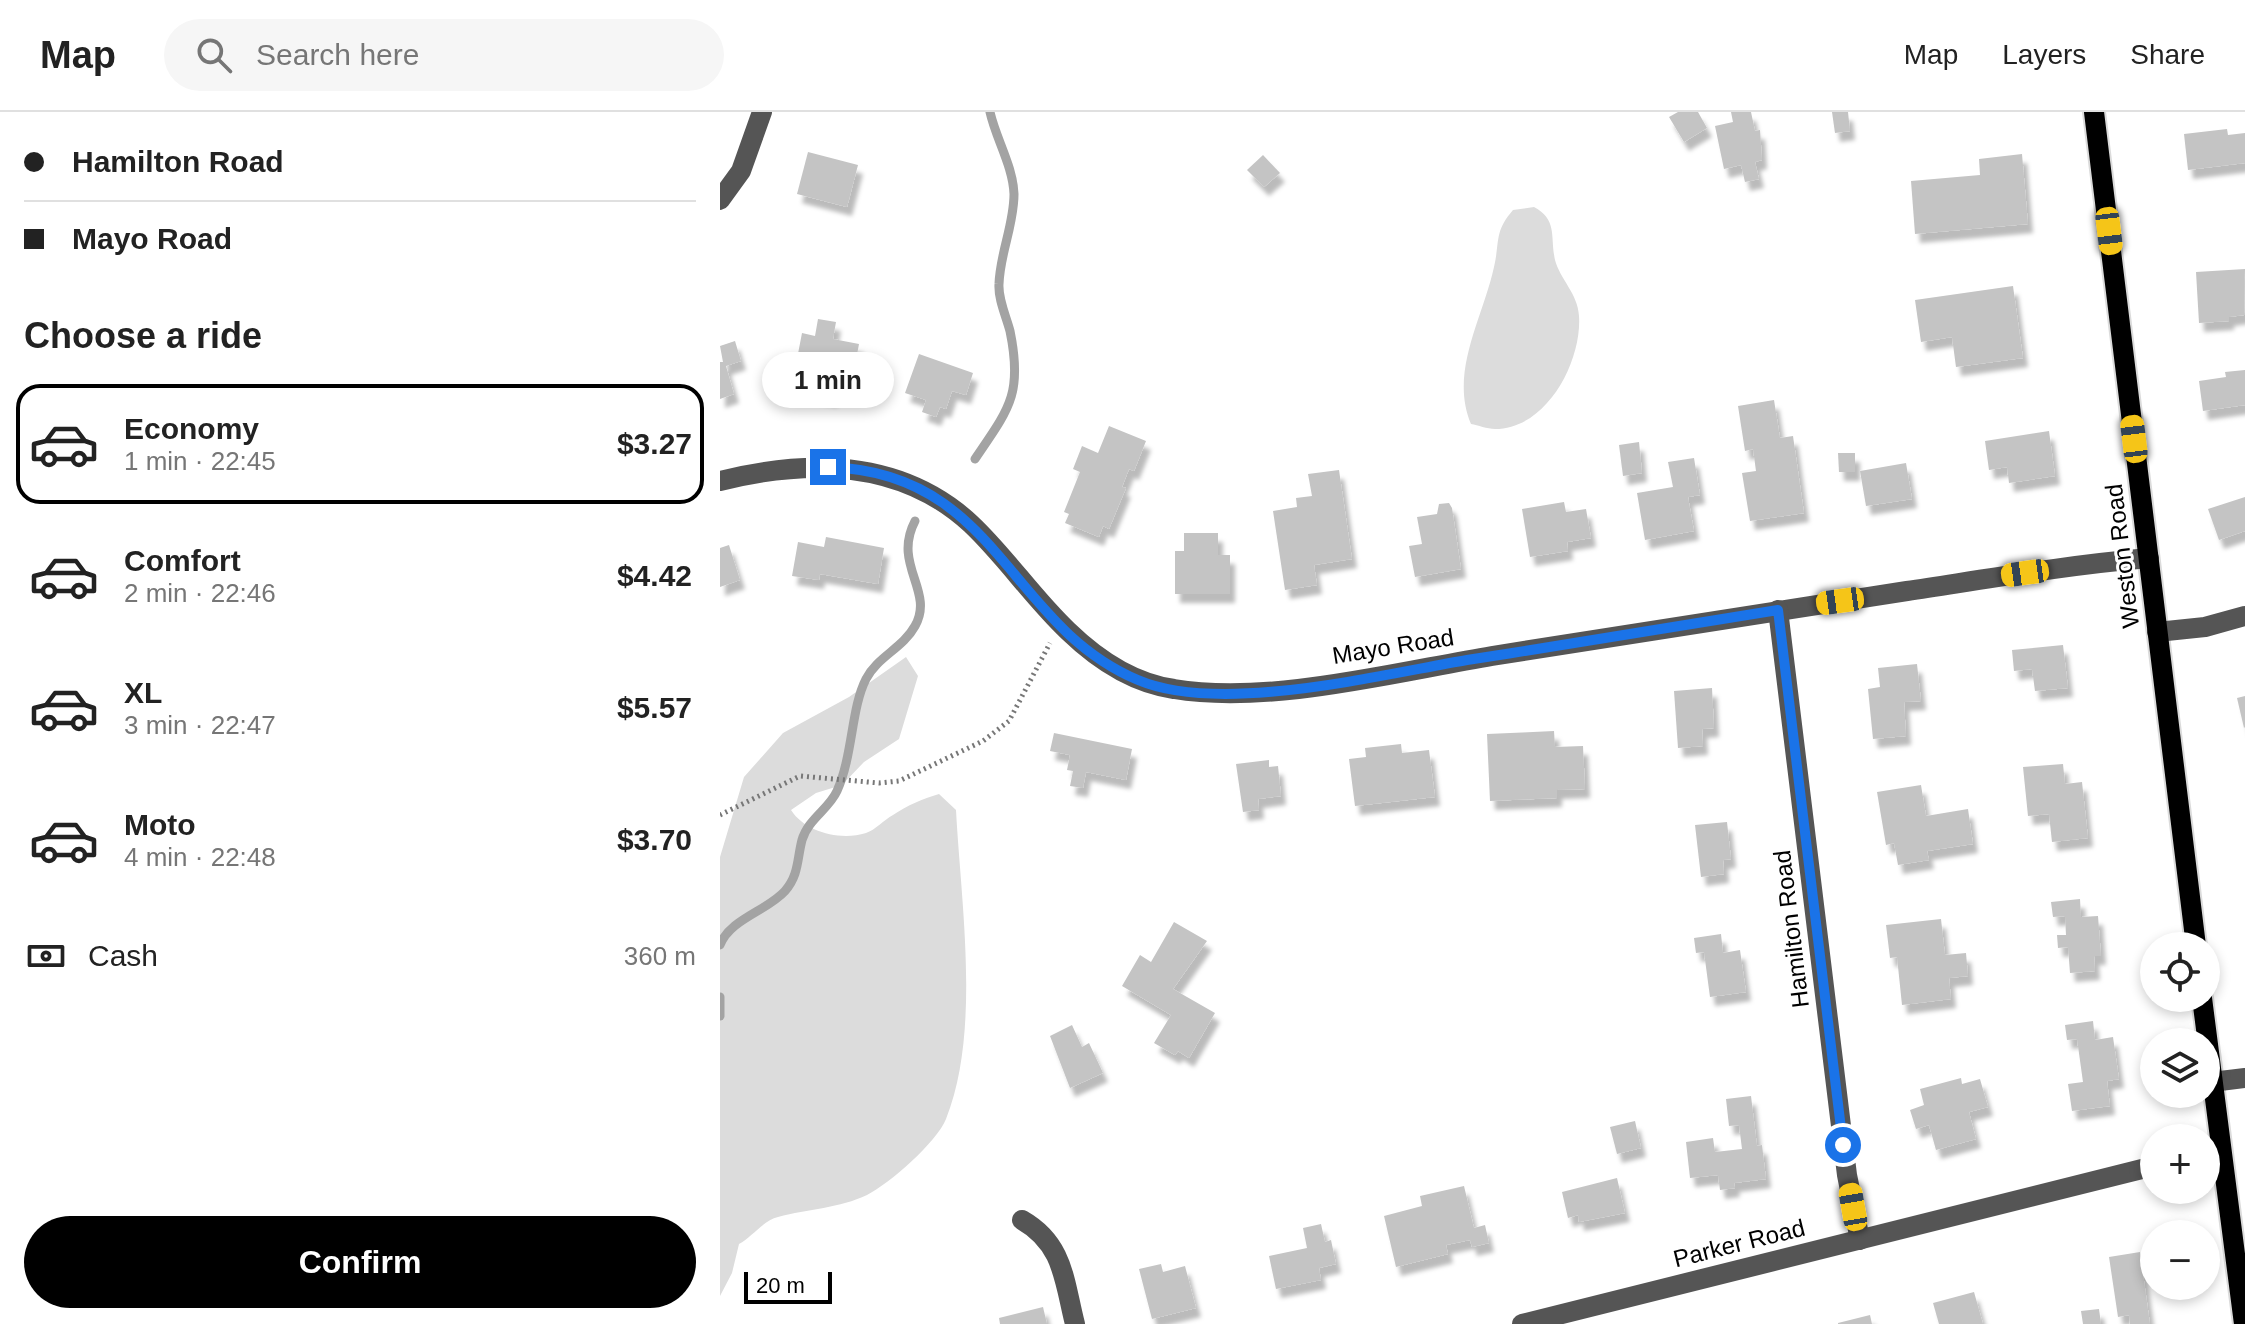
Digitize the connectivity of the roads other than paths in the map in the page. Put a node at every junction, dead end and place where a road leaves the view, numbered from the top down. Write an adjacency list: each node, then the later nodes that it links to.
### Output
1 (762, 112): 3 (street)
2 (2094, 112): 5 (main road, Weston Road)
3 (720, 200)
4 (720, 481): 6 (street, Mayo Road)
5 (2149, 558): 6 (street, Mayo Road); 8 (main road, Weston Road)
6 (1778, 610): 15 (street, Hamilton Road)
7 (2245, 616): 8 (street)
8 (2157, 632): 9 (main road, Weston Road)
9 (2194, 932)
10 (2245, 1078): 11 (street)
11 (2220, 1081)
12 (2140, 1170): 15 (street, Parker Road)
13 (2220, 1188): 18 (main road)
14 (1022, 1220): 16 (street)
15 (1860, 1240): 17 (street, Parker Road)
16 (1075, 1324)
17 (1522, 1324)
18 (2244, 1324)

